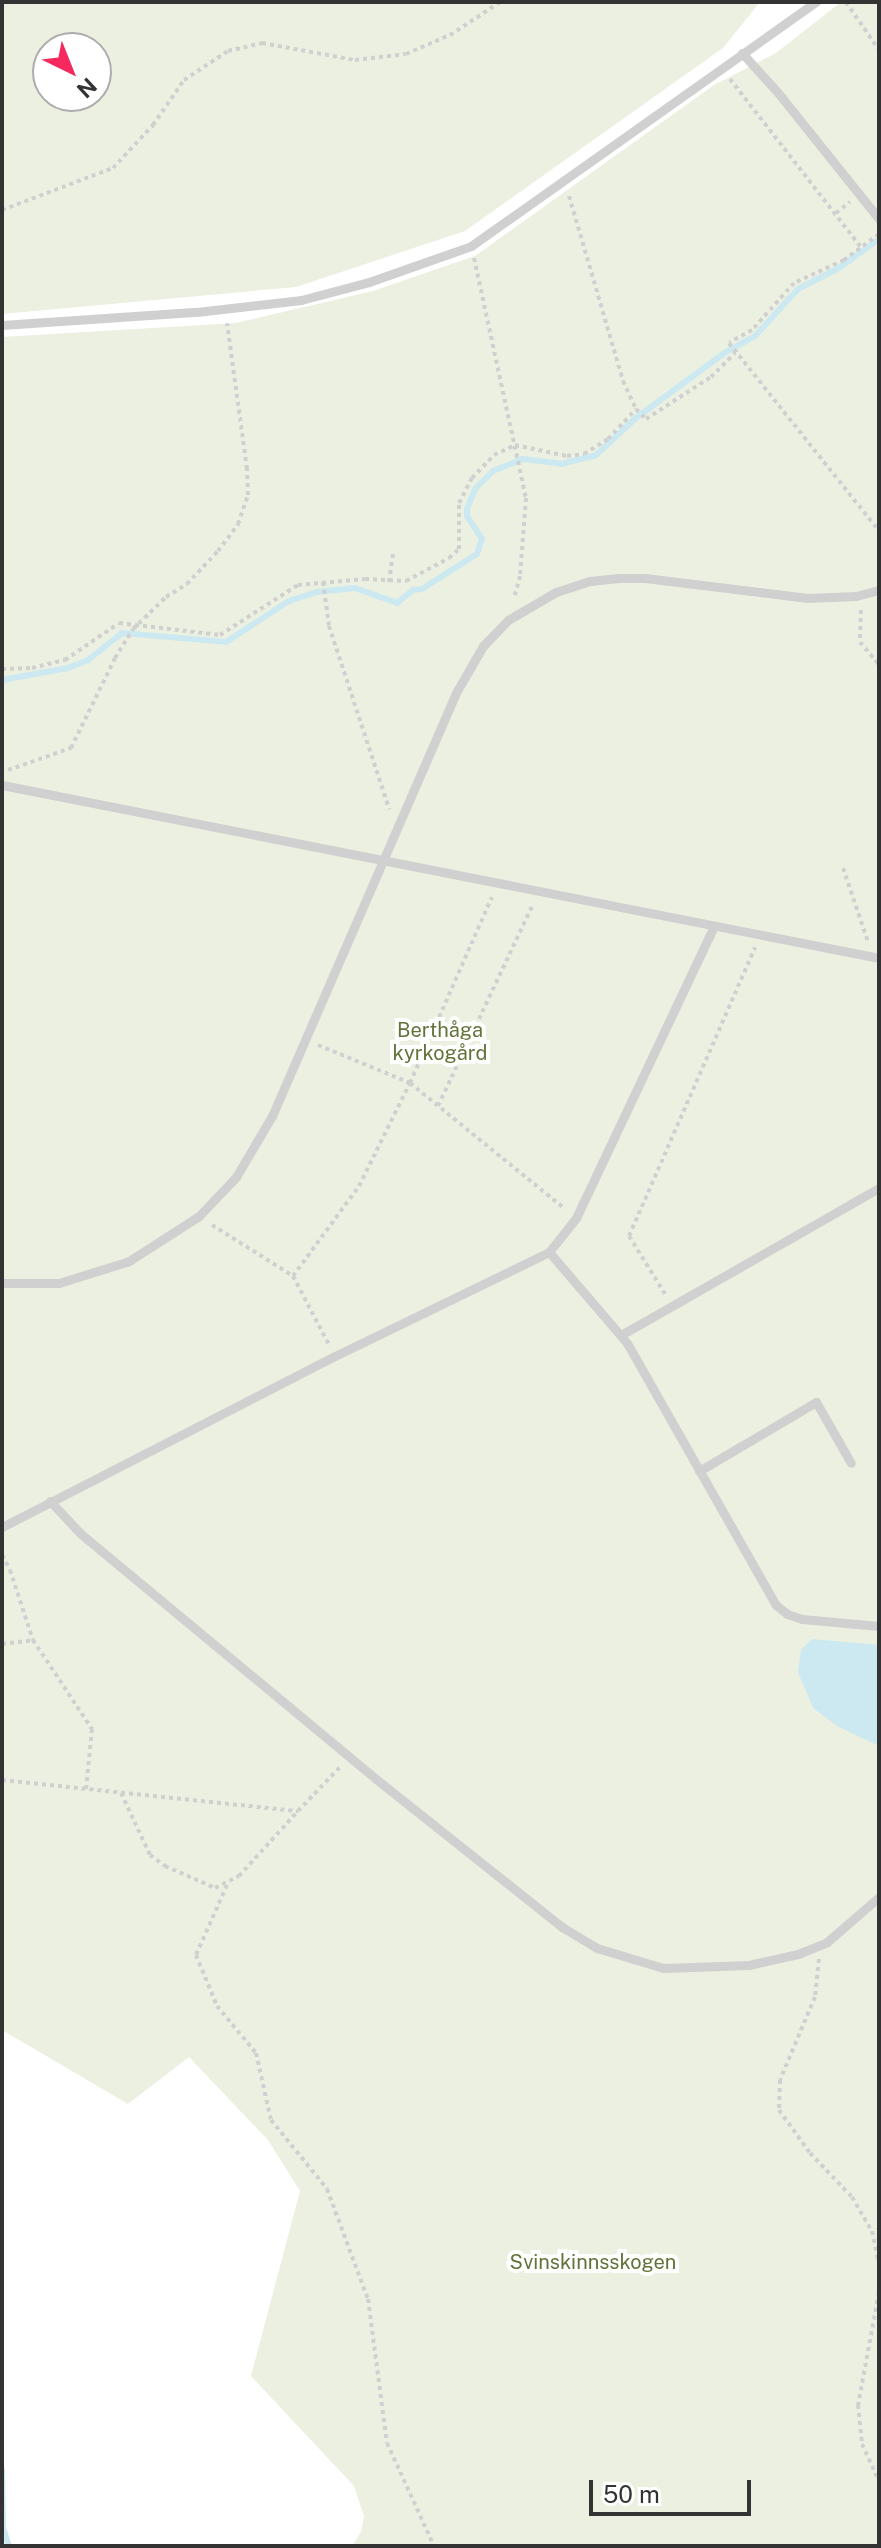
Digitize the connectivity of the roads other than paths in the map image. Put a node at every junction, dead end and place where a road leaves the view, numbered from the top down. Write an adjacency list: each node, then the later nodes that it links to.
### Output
1 (816, 2): 2 (lane)
2 (742, 53): 3 (lane); 4 (lane)
3 (879, 219)
4 (2, 325)
5 (879, 590): 7 (lane)
6 (2, 785): 7 (lane)
7 (382, 861): 8 (lane); 12 (lane)
8 (714, 926): 9 (lane); 11 (lane)
9 (876, 957)
10 (879, 1188): 13 (lane)
11 (549, 1252): 13 (lane); 16 (lane)
12 (2, 1283)
13 (621, 1335): 15 (lane)
14 (851, 1463): 15 (lane)
15 (699, 1471): 18 (lane)
16 (50, 1501): 17 (lane); 19 (lane)
17 (2, 1527)
18 (879, 1626)
19 (879, 1897)

